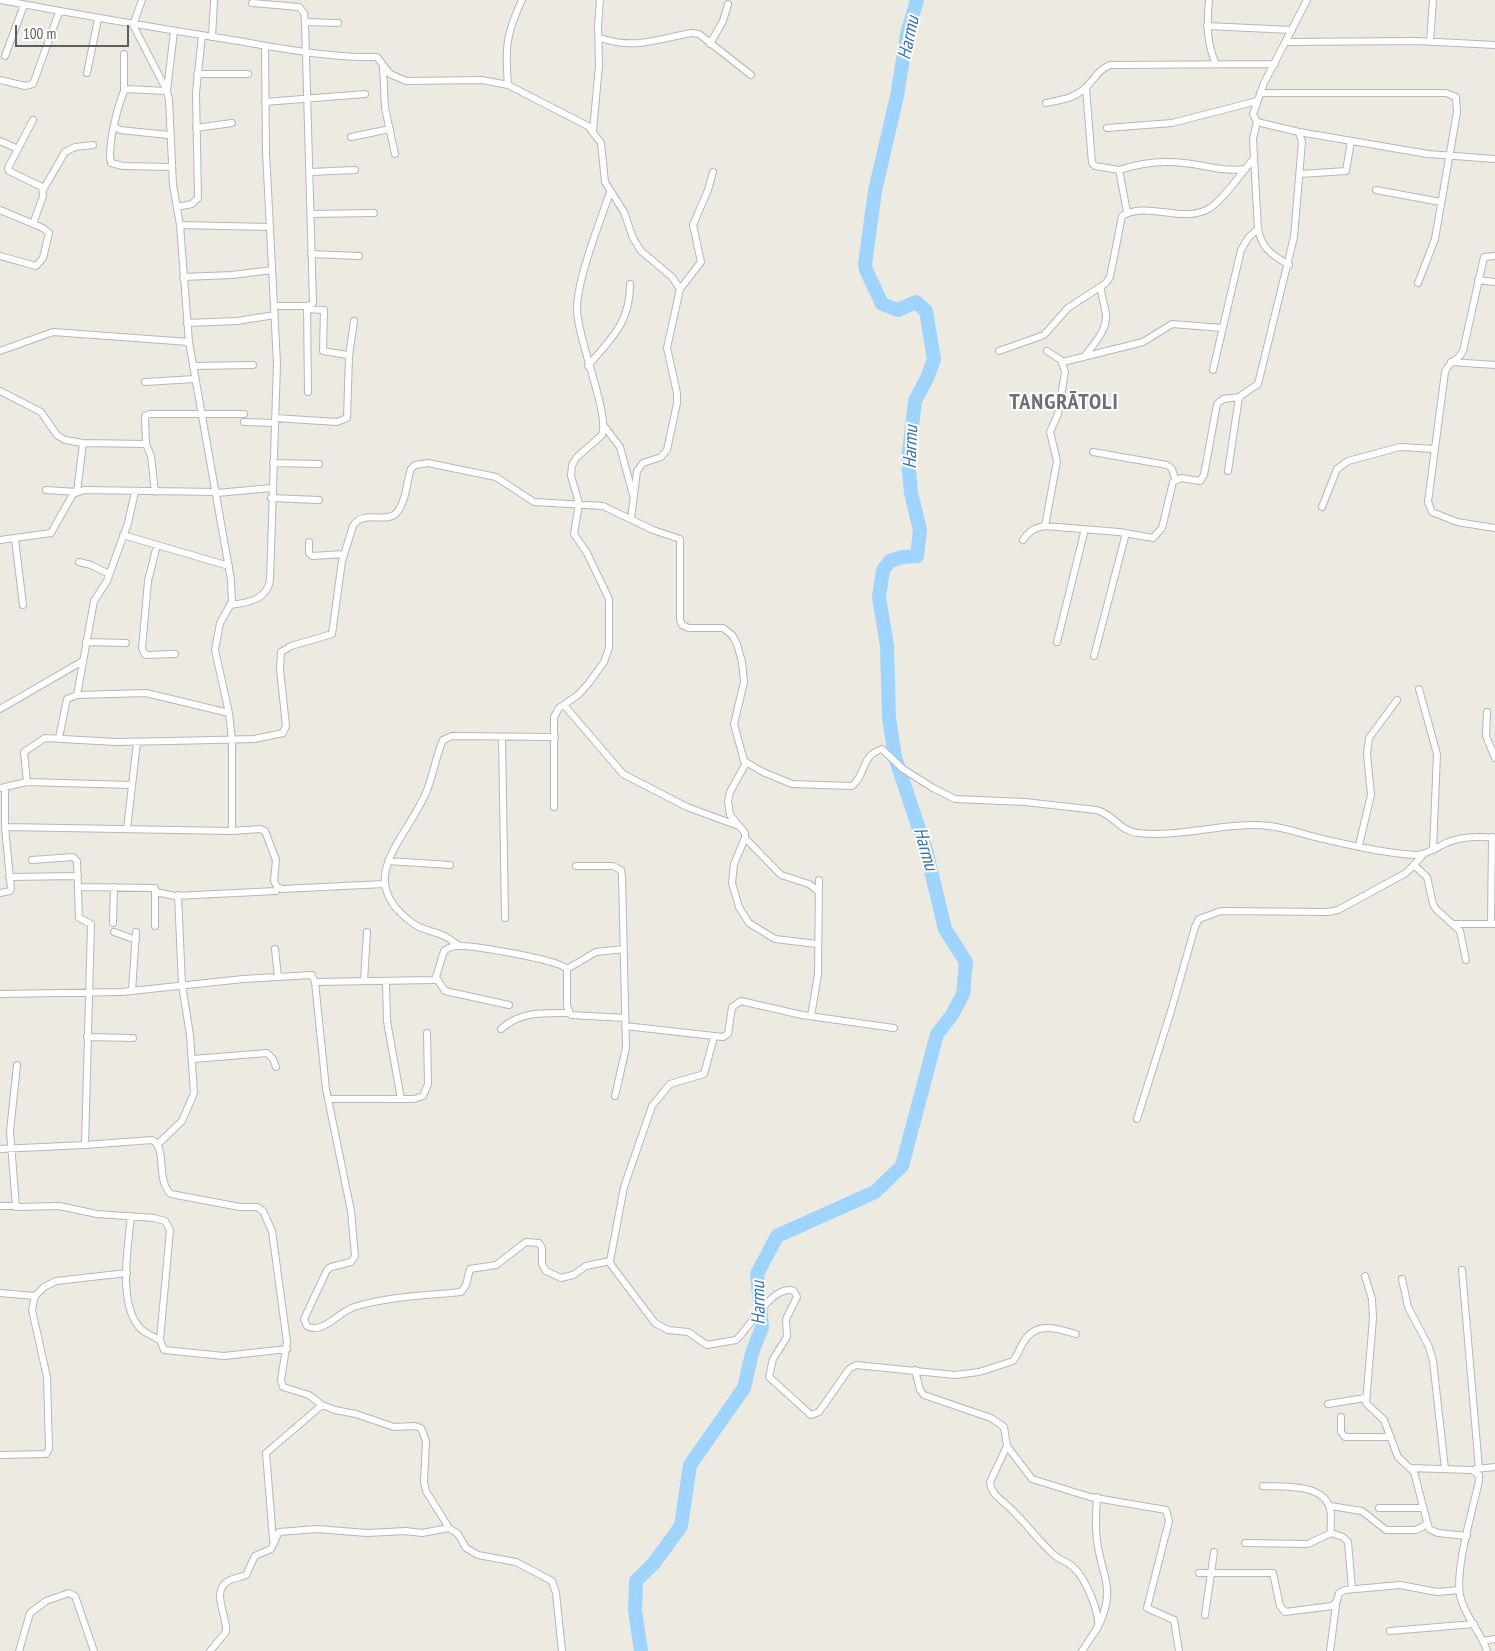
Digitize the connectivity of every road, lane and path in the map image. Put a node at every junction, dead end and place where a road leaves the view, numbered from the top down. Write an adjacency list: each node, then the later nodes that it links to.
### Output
1 (0, 0): 11 (street)
2 (142, 0): 16 (street)
3 (214, 0): 21 (street)
4 (522, 0): 39 (street)
5 (600, 0): 22 (street)
6 (1209, 0): 17 (street)
7 (1307, 0): 18 (street)
8 (1433, 0): 24 (street)
9 (252, 3): 14 (street)
10 (728, 4): 25 (street)
11 (24, 5): 12 (street); 30 (street)
12 (59, 12): 13 (street); 38 (street)
13 (98, 19): 16 (street); 34 (street)
14 (305, 22): 15 (street); 28 (street)
15 (338, 23)
16 (133, 26): 19 (street); 42 (street)
17 (1207, 26): 18 (street); 31 (street)
18 (1292, 30): 23 (street)
19 (174, 31): 20 (street); 42 (street)
20 (202, 35): 21 (street); 35 (street)
21 (212, 37): 27 (street)
22 (600, 38): 25 (street); 56 (street)
23 (1286, 42): 24 (street); 32 (street)
24 (1430, 42): 26 (street)
25 (710, 44): 37 (street)
26 (1495, 45)
27 (265, 46): 28 (street); 47 (street)
28 (306, 52): 33 (street); 45 (street)
29 (124, 54): 41 (street)
30 (5, 56)
31 (1216, 64): 32 (street); 40 (street)
32 (1274, 64): 43 (street)
33 (383, 65): 39 (street); 55 (street)
34 (87, 74)
35 (197, 74): 36 (street); 53 (street)
36 (248, 74)
37 (751, 75)
38 (0, 80)
39 (508, 85): 56 (street)
40 (1086, 88): 48 (street); 71 (street)
41 (124, 90): 42 (street); 52 (street)
42 (167, 91): 68 (street)
43 (1260, 93): 46 (street); 65 (street)
44 (365, 94): 45 (street)
45 (307, 99): 47 (street); 72 (street)
46 (1257, 101): 50 (street); 54 (street)
47 (265, 102): 86 (street)
48 (1046, 103)
49 (33, 120): 63 (street)
50 (1257, 122): 57 (street); 66 (street)
51 (232, 123): 53 (street)
52 (115, 127): 58 (street); 68 (street)
53 (196, 128): 79 (street)
54 (1107, 128)
55 (390, 129): 59 (street); 64 (street)
56 (593, 131): 77 (street)
57 (1299, 132): 61 (street); 74 (street)
58 (168, 135)
59 (351, 137)
60 (0, 141): 63 (street)
61 (1351, 141): 65 (street); 74 (street)
62 (93, 145): 75 (street)
63 (18, 149): 75 (street)
64 (395, 154)
65 (1448, 156): 67 (street); 78 (street)
66 (1254, 158): 69 (street); 87 (street)
67 (1495, 159)
68 (172, 167): 79 (street)
69 (1245, 169): 71 (street); 81 (street)
70 (356, 170): 72 (street)
71 (1119, 170): 81 (street)
72 (310, 172): 83 (street)
73 (713, 172): 100 (street)
74 (1300, 174): 92 (street)
75 (43, 190): 84 (street)
76 (1376, 190): 78 (street)
77 (610, 192): 100 (street); 118 (street)
78 (1441, 202): 97 (street)
79 (177, 207): 85 (street)
80 (0, 210): 84 (street)
81 (1128, 212): 99 (street)
82 (374, 213): 83 (street)
83 (310, 214): 88 (street)
84 (33, 224): 89 (street)
85 (180, 225): 86 (street); 94 (street)
86 (269, 227): 93 (street)
87 (1258, 229): 92 (street); 106 (street)
88 (311, 254): 90 (street); 102 (street)
89 (0, 256)
90 (359, 256)
91 (1495, 256): 95 (street)
92 (1289, 265): 124 (street)
93 (272, 270): 94 (street); 101 (street)
94 (183, 277): 105 (street)
95 (1478, 280): 96 (street); 114 (street)
96 (1495, 282)
97 (1418, 283)
98 (630, 284): 118 (street)
99 (1101, 287): 109 (street); 112 (street)
100 (680, 289): 145 (street)
101 (275, 306): 102 (street); 103 (street)
102 (307, 308): 111 (street); 123 (street)
103 (275, 315): 105 (street); 127 (street)
104 (354, 321): 111 (street)
105 (187, 323): 107 (street)
106 (1222, 328): 112 (street); 119 (street)
107 (189, 342): 108 (street); 117 (street)
108 (0, 351)
109 (999, 351)
110 (1047, 351): 113 (street)
111 (348, 356): 127 (street)
112 (1084, 357): 113 (street)
113 (1063, 362): 150 (street)
114 (1450, 362): 116 (street); 132 (street)
115 (253, 365): 117 (street)
116 (1495, 365)
117 (193, 366): 120 (street)
118 (588, 366): 129 (street)
119 (1213, 370)
120 (195, 378): 121 (street); 125 (street)
121 (145, 382)
122 (0, 391): 130 (street)
123 (308, 392)
124 (1238, 397): 136 (street); 137 (street)
125 (201, 413): 126 (street); 131 (street); 143 (street)
126 (244, 414)
127 (275, 420): 128 (street); 134 (street)
128 (244, 422)
129 (604, 426): 145 (street); 147 (street)
130 (83, 443): 131 (street); 140 (street)
131 (146, 444): 142 (street)
132 (1435, 449): 148 (street); 152 (street)
133 (1093, 452): 137 (street)
134 (273, 463): 135 (street); 138 (street)
135 (319, 464)
136 (1228, 470)
137 (1175, 479): 153 (street)
138 (272, 488): 143 (street); 144 (street)
139 (46, 490): 140 (street)
140 (77, 492): 141 (street); 155 (street)
141 (136, 492): 142 (street); 154 (street)
142 (155, 492): 143 (street)
143 (217, 492): 162 (street)
144 (271, 498): 146 (street); 165 (street)
145 (635, 499): 149 (street)
146 (319, 500)
147 (579, 503): 149 (street); 160 (street); 175 (street)
148 (1322, 507)
149 (631, 519): 185 (street)
150 (1044, 526): 151 (street); 157 (street)
151 (1085, 528): 153 (street); 167 (street)
152 (1495, 528)
153 (1126, 533): 170 (street)
154 (123, 535): 159 (street); 163 (street)
155 (15, 539): 156 (street); 164 (street)
156 (0, 540)
157 (1023, 540)
158 (309, 542): 160 (street)
159 (157, 545): 162 (street); 169 (street)
160 (344, 554): 182 (street)
161 (79, 562): 163 (street)
162 (229, 566): 165 (street)
163 (109, 574): 166 (street)
164 (23, 605)
165 (230, 606): 177 (street)
166 (86, 642): 168 (street); 171 (street)
167 (1057, 642)
168 (126, 644)
169 (175, 654)
170 (1094, 656)
171 (81, 662): 173 (street); 176 (street)
172 (1419, 689): 197 (street)
173 (77, 695): 177 (street); 180 (street)
174 (1397, 700): 196 (street)
175 (564, 704): 179 (street); 190 (street)
176 (0, 709)
177 (229, 712): 182 (street)
178 (1486, 712): 184 (street)
179 (555, 737): 181 (street); 189 (street)
180 (59, 738): 183 (street); 186 (street)
181 (502, 738): 200 (street); 215 (street)
182 (232, 740): 183 (street); 193 (street)
183 (137, 742): 187 (street)
184 (1495, 758)
185 (746, 762): 190 (street); 196 (street)
186 (27, 782): 187 (street); 188 (street)
187 (131, 786): 192 (street)
188 (3, 788): 191 (street)
189 (554, 808)
190 (738, 825): 194 (street)
191 (4, 827): 192 (street); 204 (street)
192 (127, 829): 193 (street)
193 (232, 831): 207 (street)
194 (746, 838): 210 (street); 224 (street)
195 (1493, 838): 197 (street); 218 (street)
196 (1359, 845): 198 (street)
197 (1433, 850): 198 (street)
198 (1424, 854): 203 (street)
199 (32, 860): 205 (street)
200 (388, 861): 201 (street); 207 (street)
201 (450, 865)
202 (576, 866): 227 (street)
203 (1414, 866): 217 (street); 256 (street)
204 (9, 876): 205 (street); 213 (street)
205 (78, 876): 208 (street)
206 (819, 880): 210 (street)
207 (384, 884): 225 (street)
208 (78, 887): 209 (street); 237 (street)
209 (114, 887): 211 (street); 216 (street)
210 (818, 891): 224 (street)
211 (156, 892): 214 (street); 219 (street)
212 (276, 892): 214 (street)
213 (0, 893)
214 (178, 895): 235 (street)
215 (505, 918)
216 (113, 922)
217 (1454, 924): 218 (street); 228 (street)
218 (1493, 924)
219 (154, 926)
220 (114, 932): 223 (street)
221 (136, 932): 223 (street)
222 (367, 932): 232 (street)
223 (136, 940): 236 (street)
224 (817, 944): 241 (street)
225 (458, 945): 229 (street); 231 (street)
226 (275, 949): 230 (street)
227 (624, 949): 229 (street); 242 (street)
228 (1466, 960)
229 (567, 969): 240 (street)
230 (278, 977): 234 (street); 235 (street)
231 (437, 979): 233 (street); 239 (street)
232 (364, 981): 233 (street); 234 (street)
233 (386, 981): 255 (street)
234 (315, 982): 254 (street)
235 (182, 985): 236 (street); 250 (street)
236 (132, 991): 237 (street)
237 (90, 992): 238 (street); 247 (street)
238 (0, 994)
239 (509, 1005)
240 (569, 1013): 242 (street); 245 (street)
241 (811, 1016): 244 (street); 248 (street)
242 (625, 1018): 243 (street)
243 (625, 1026): 248 (street); 253 (street)
244 (894, 1028)
245 (501, 1029)
246 (427, 1033): 255 (street)
247 (88, 1037): 249 (street); 258 (street)
248 (714, 1037): 264 (street)
249 (133, 1038)
250 (193, 1059): 252 (street); 257 (street)
251 (17, 1065): 260 (street)
252 (276, 1068)
253 (615, 1096)
254 (328, 1099): 255 (street); 264 (street)
255 (401, 1099)
256 (1136, 1119)
257 (158, 1144): 258 (street); 273 (street)
258 (84, 1145): 260 (street)
259 (0, 1148): 260 (street)
260 (11, 1148): 262 (street)
261 (0, 1206): 262 (street)
262 (16, 1206): 263 (street)
263 (130, 1216): 266 (street); 272 (street)
264 (609, 1262): 274 (street)
265 (1462, 1270): 285 (street)
266 (127, 1273): 270 (street); 272 (street)
267 (1365, 1276): 275 (street)
268 (1402, 1279): 284 (street)
269 (0, 1293): 270 (street)
270 (35, 1296): 281 (street)
271 (1076, 1334): 274 (street)
272 (160, 1340): 273 (street)
273 (287, 1349): 277 (street)
274 (915, 1370): 280 (street)
275 (1365, 1398): 276 (street); 279 (street)
276 (1328, 1404)
277 (322, 1405): 292 (street); 296 (street)
278 (1341, 1417): 279 (street)
279 (1391, 1437): 283 (street)
280 (1007, 1446): 287 (street); 305 (street)
281 (0, 1455)
282 (1495, 1467): 285 (street)
283 (1410, 1468): 284 (street); 290 (street)
284 (1445, 1469): 285 (street)
285 (1476, 1469): 294 (street)
286 (1263, 1486): 288 (street)
287 (1097, 1498): 305 (street); 314 (street)
288 (1330, 1506): 291 (street); 293 (street)
289 (1379, 1508): 290 (street)
290 (1423, 1508): 291 (street)
291 (1427, 1524): 294 (street)
292 (449, 1528): 296 (street); 312 (street)
293 (1331, 1532): 295 (street); 300 (street)
294 (1467, 1536): 301 (street)
295 (1245, 1543)
296 (274, 1544): 311 (street)
297 (1214, 1552): 299 (street)
298 (1199, 1573): 299 (street)
299 (1211, 1573): 302 (street); 303 (street)
300 (1352, 1589): 301 (street); 302 (street)
301 (1459, 1590): 304 (street)
302 (1336, 1605): 315 (street)
303 (1205, 1615)
304 (1474, 1624): 306 (street); 308 (street)
305 (1098, 1627): 313 (street)
306 (1390, 1631)
307 (1495, 1639): 308 (street)
308 (1483, 1641): 316 (street)
309 (19, 1651): 310 (street)
310 (94, 1651)
311 (210, 1651)
312 (562, 1651)
313 (1082, 1651)
314 (1179, 1651)
315 (1330, 1651)
316 (1487, 1651)

